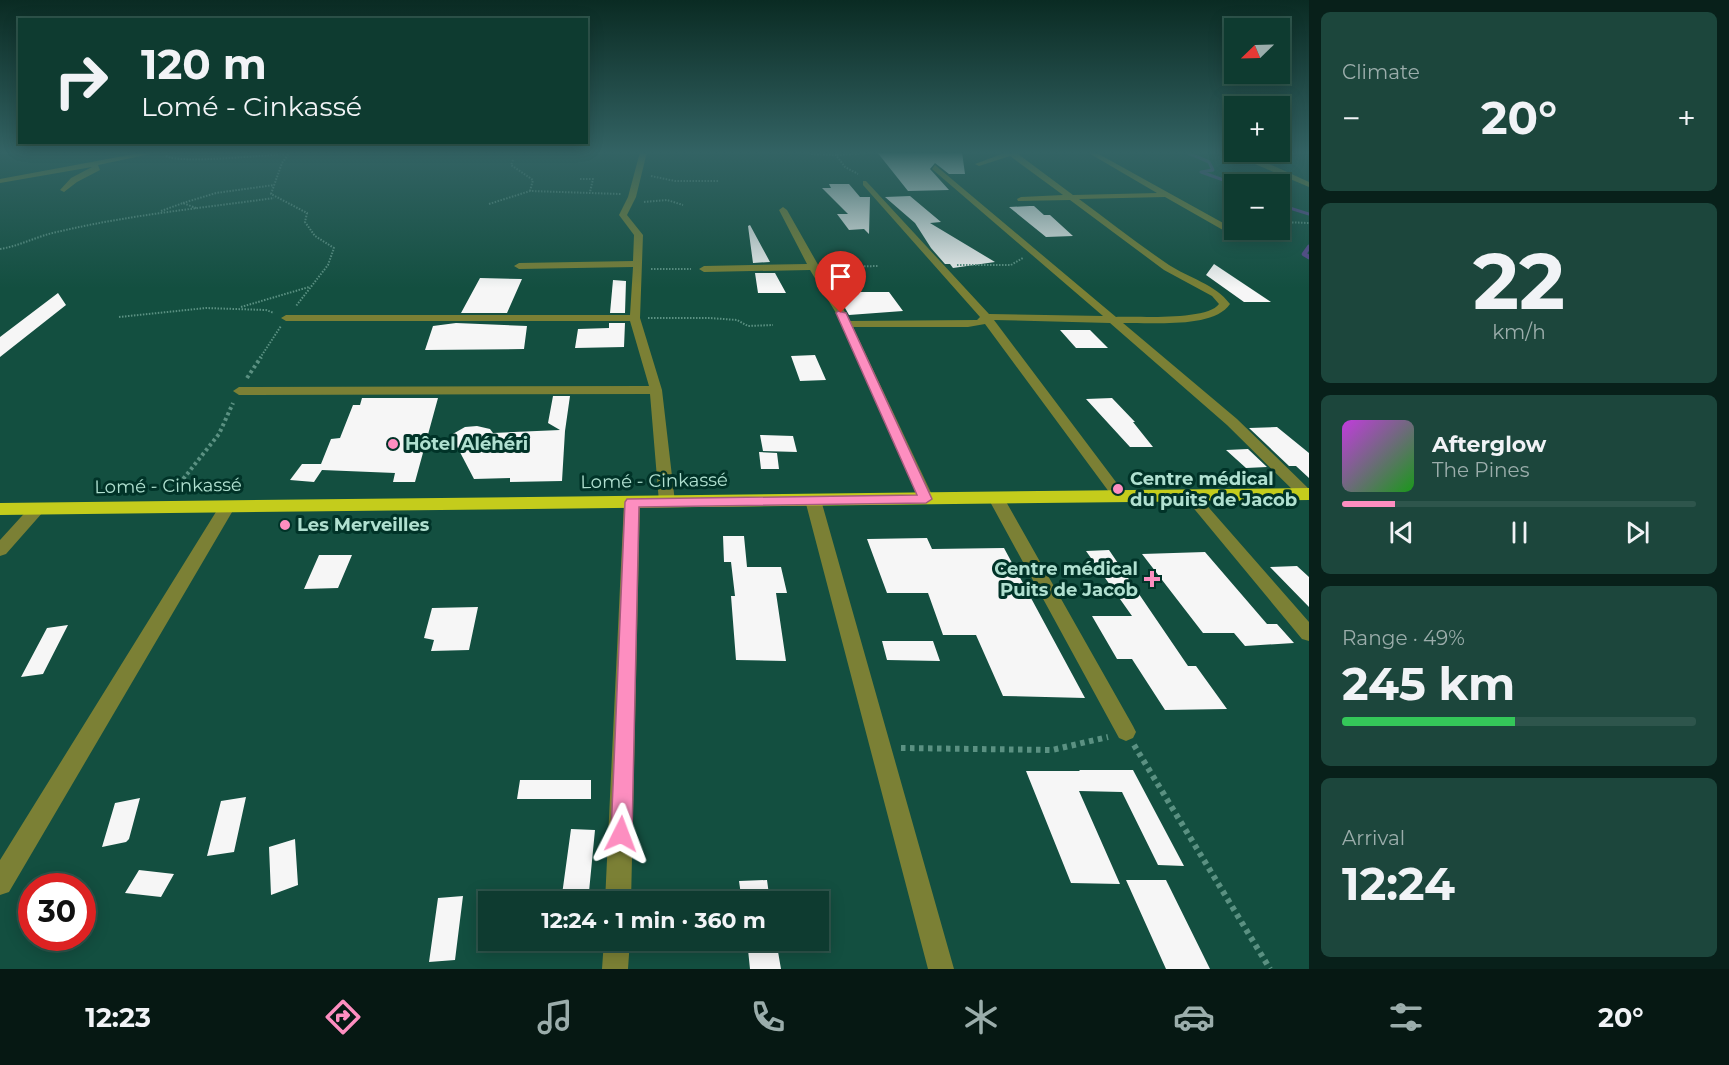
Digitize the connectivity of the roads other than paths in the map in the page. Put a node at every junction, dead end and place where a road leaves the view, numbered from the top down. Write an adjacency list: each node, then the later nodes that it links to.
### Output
1 (631, 197): 11 (street)
2 (879, 197): 14 (street)
3 (970, 197): 17 (street)
4 (1036, 197): 7 (street)
5 (1077, 197): 17 (street)
6 (1174, 197): 9 (street)
7 (1021, 199)
8 (783, 210): 12 (street)
9 (1224, 227)
10 (519, 266): 11 (street)
11 (638, 267): 16 (street)
12 (813, 267): 13 (street); 18 (street)
13 (704, 268)
14 (986, 317): 17 (street); 18 (street); 23 (street)
15 (286, 318): 16 (street)
16 (635, 318): 19 (street)
17 (1112, 320): 21 (street)
18 (846, 324): 25 (street)
19 (656, 390): 20 (street); 28 (street)
20 (239, 391)
21 (1307, 494): 22 (highway, Lomé - Cinkassé)
22 (1191, 496): 23 (highway, Lomé - Cinkassé); 33 (street)
23 (1120, 497): 24 (highway, Lomé - Cinkassé)
24 (996, 498): 25 (highway, Lomé - Cinkassé); 34 (street)
25 (926, 499): 26 (highway, Lomé - Cinkassé)
26 (813, 500): 28 (highway, Lomé - Cinkassé); 39 (street)
27 (632, 502): 28 (highway, Lomé - Cinkassé); 29 (highway, Lomé - Cinkassé); 36 (street)
28 (667, 502)
29 (227, 507): 31 (highway, Lomé - Cinkassé); 35 (street)
30 (0, 509): 31 (highway, Lomé - Cinkassé)
31 (37, 509): 32 (street)
32 (0, 550)
33 (1309, 634)
34 (1126, 732)
35 (0, 884)
36 (618, 891)
37 (616, 951): 38 (street)
38 (615, 969)
39 (941, 969)

